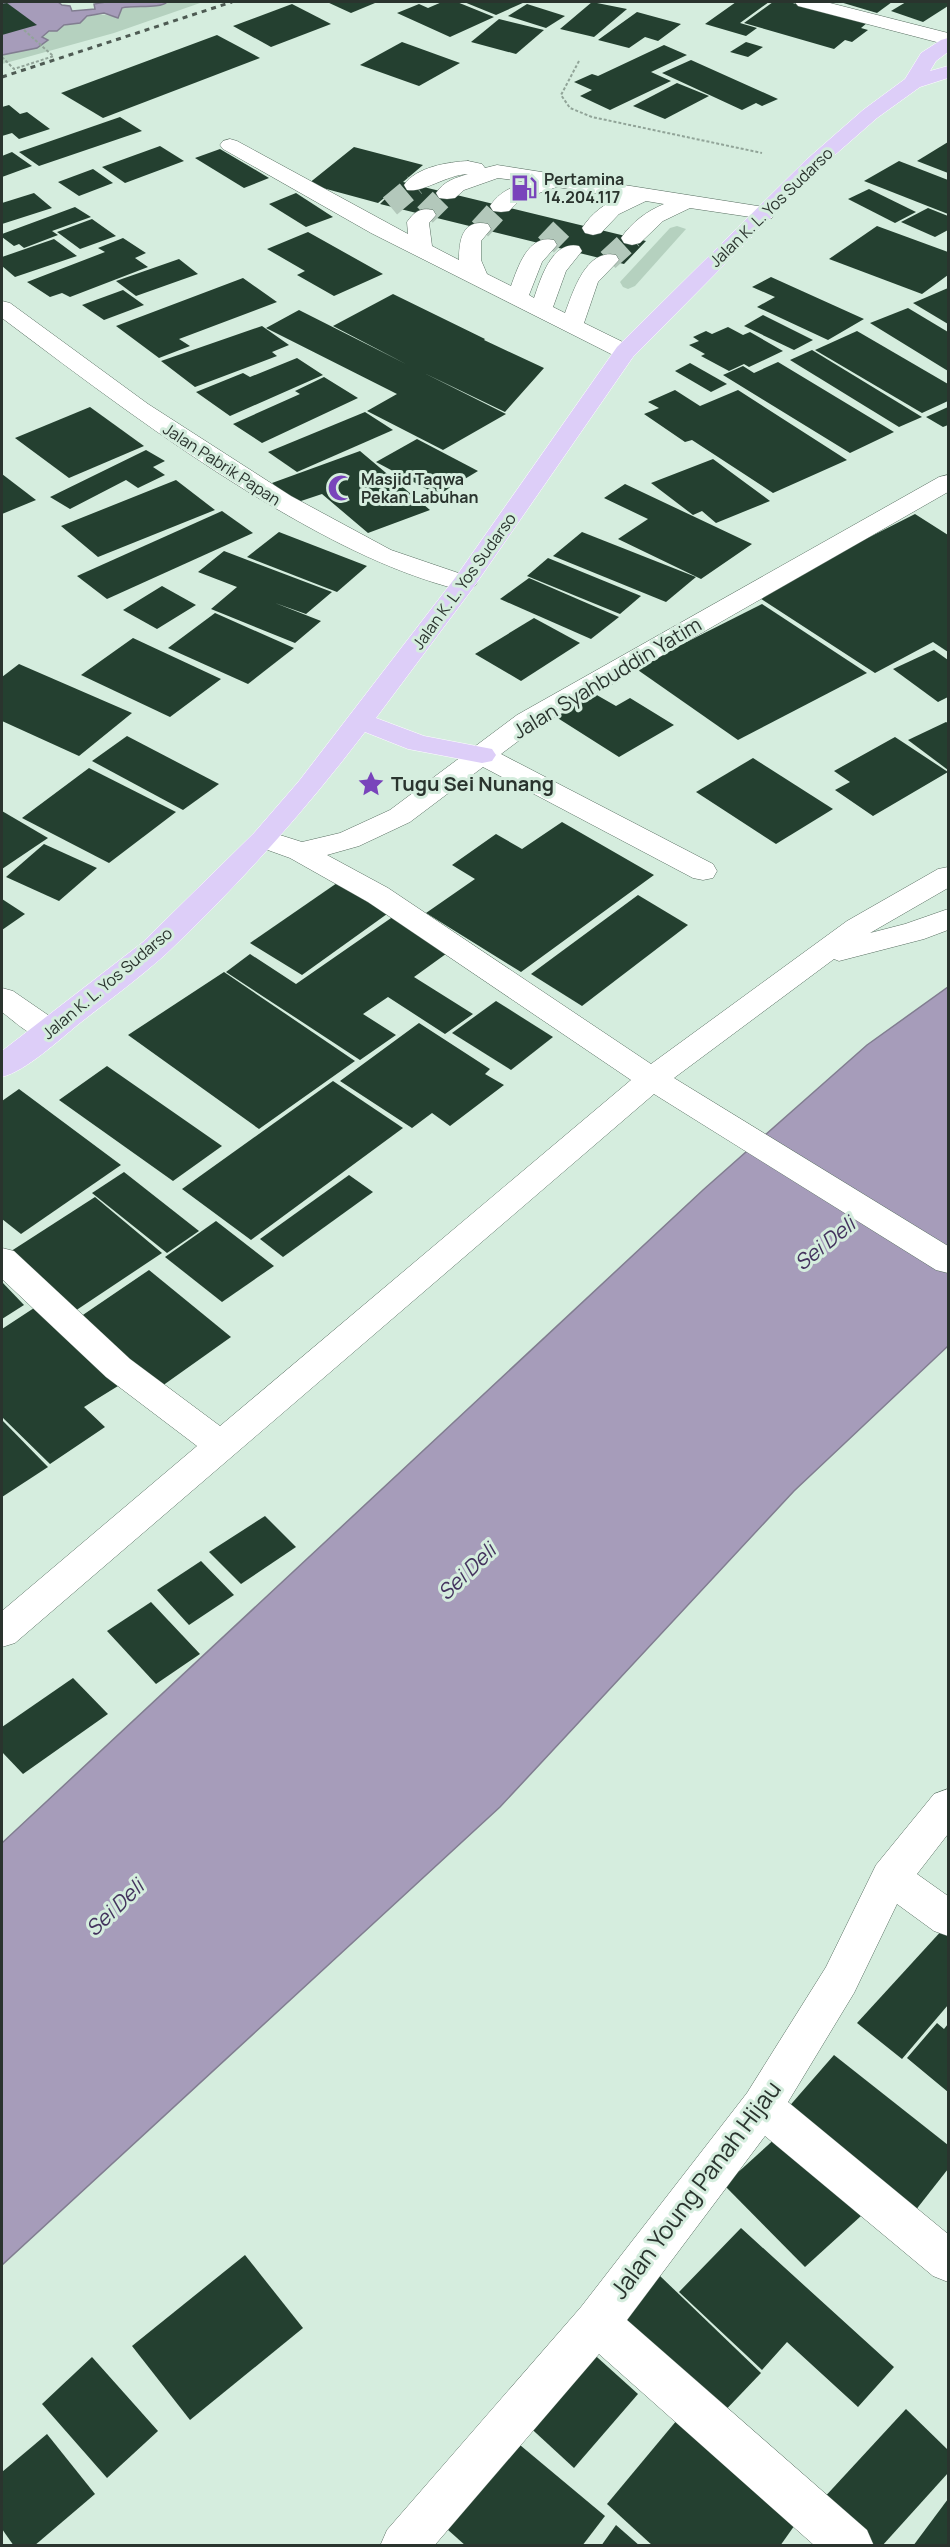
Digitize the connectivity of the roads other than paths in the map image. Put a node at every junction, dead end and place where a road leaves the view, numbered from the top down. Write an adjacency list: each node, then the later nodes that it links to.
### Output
1 (805, 2): 2 (street)
2 (948, 39)
3 (948, 44): 5 (highway, Jalan K. L. Yos Sudarso)
4 (948, 72): 5 (highway, Jalan K. L. Yos Sudarso)
5 (913, 83): 17 (highway, Jalan K. L. Yos Sudarso)
6 (230, 146): 19 (street)
7 (497, 171): 8 (street); 9 (street); 11 (street)
8 (556, 180): 10 (street); 16 (street)
9 (415, 185)
10 (611, 190): 12 (street); 14 (street)
11 (447, 193)
12 (643, 194): 13 (street); 20 (street)
13 (687, 201): 17 (street); 22 (street)
14 (584, 205)
15 (390, 206): 19 (street)
16 (501, 206)
17 (764, 213): 32 (highway, Jalan K. L. Yos Sudarso)
18 (425, 215): 24 (street)
19 (379, 228): 24 (street)
20 (592, 228)
21 (480, 229): 27 (street)
22 (633, 238)
23 (546, 245): 28 (street)
24 (421, 249): 27 (street)
25 (571, 251): 30 (street)
26 (608, 260): 31 (street)
27 (477, 278): 28 (street)
28 (517, 298): 30 (street)
29 (2, 308): 34 (street, Jalan Pabrik Papan)
30 (541, 310): 31 (street)
31 (572, 326): 32 (street)
32 (625, 352): 34 (highway, Jalan K. L. Yos Sudarso)
33 (948, 482): 36 (street, Jalan Syahbuddin Yatim)
34 (464, 583): 35 (highway, Jalan K. L. Yos Sudarso)
35 (360, 721): 36 (highway); 37 (highway, Jalan K. L. Yos Sudarso)
36 (483, 755): 38 (street, Jalan Syahbuddin Yatim); 39 (street)
37 (264, 839): 38 (street); 44 (highway, Jalan K. L. Yos Sudarso)
38 (300, 852): 46 (street)
39 (703, 871)
40 (948, 876): 42 (street)
41 (948, 919): 42 (street)
42 (820, 956): 46 (street)
43 (2, 998): 44 (street)
44 (50, 1031): 45 (highway, Jalan K. L. Yos Sudarso)
45 (2, 1066)
46 (652, 1079): 48 (street); 49 (street)
47 (2, 1260): 49 (street)
48 (948, 1261)
49 (219, 1445): 50 (street)
50 (2, 1632)
51 (948, 1806): 52 (street, Jalan Young Panah Hijau)
52 (890, 1877): 53 (street); 54 (street, Jalan Young Panah Hijau)
53 (948, 1918)
54 (762, 2107): 55 (street); 56 (street, Jalan Young Panah Hijau)
55 (948, 2261)
56 (597, 2323): 57 (street, Jalan Young Panah Hijau); 58 (street)
57 (403, 2546)
58 (850, 2546)

